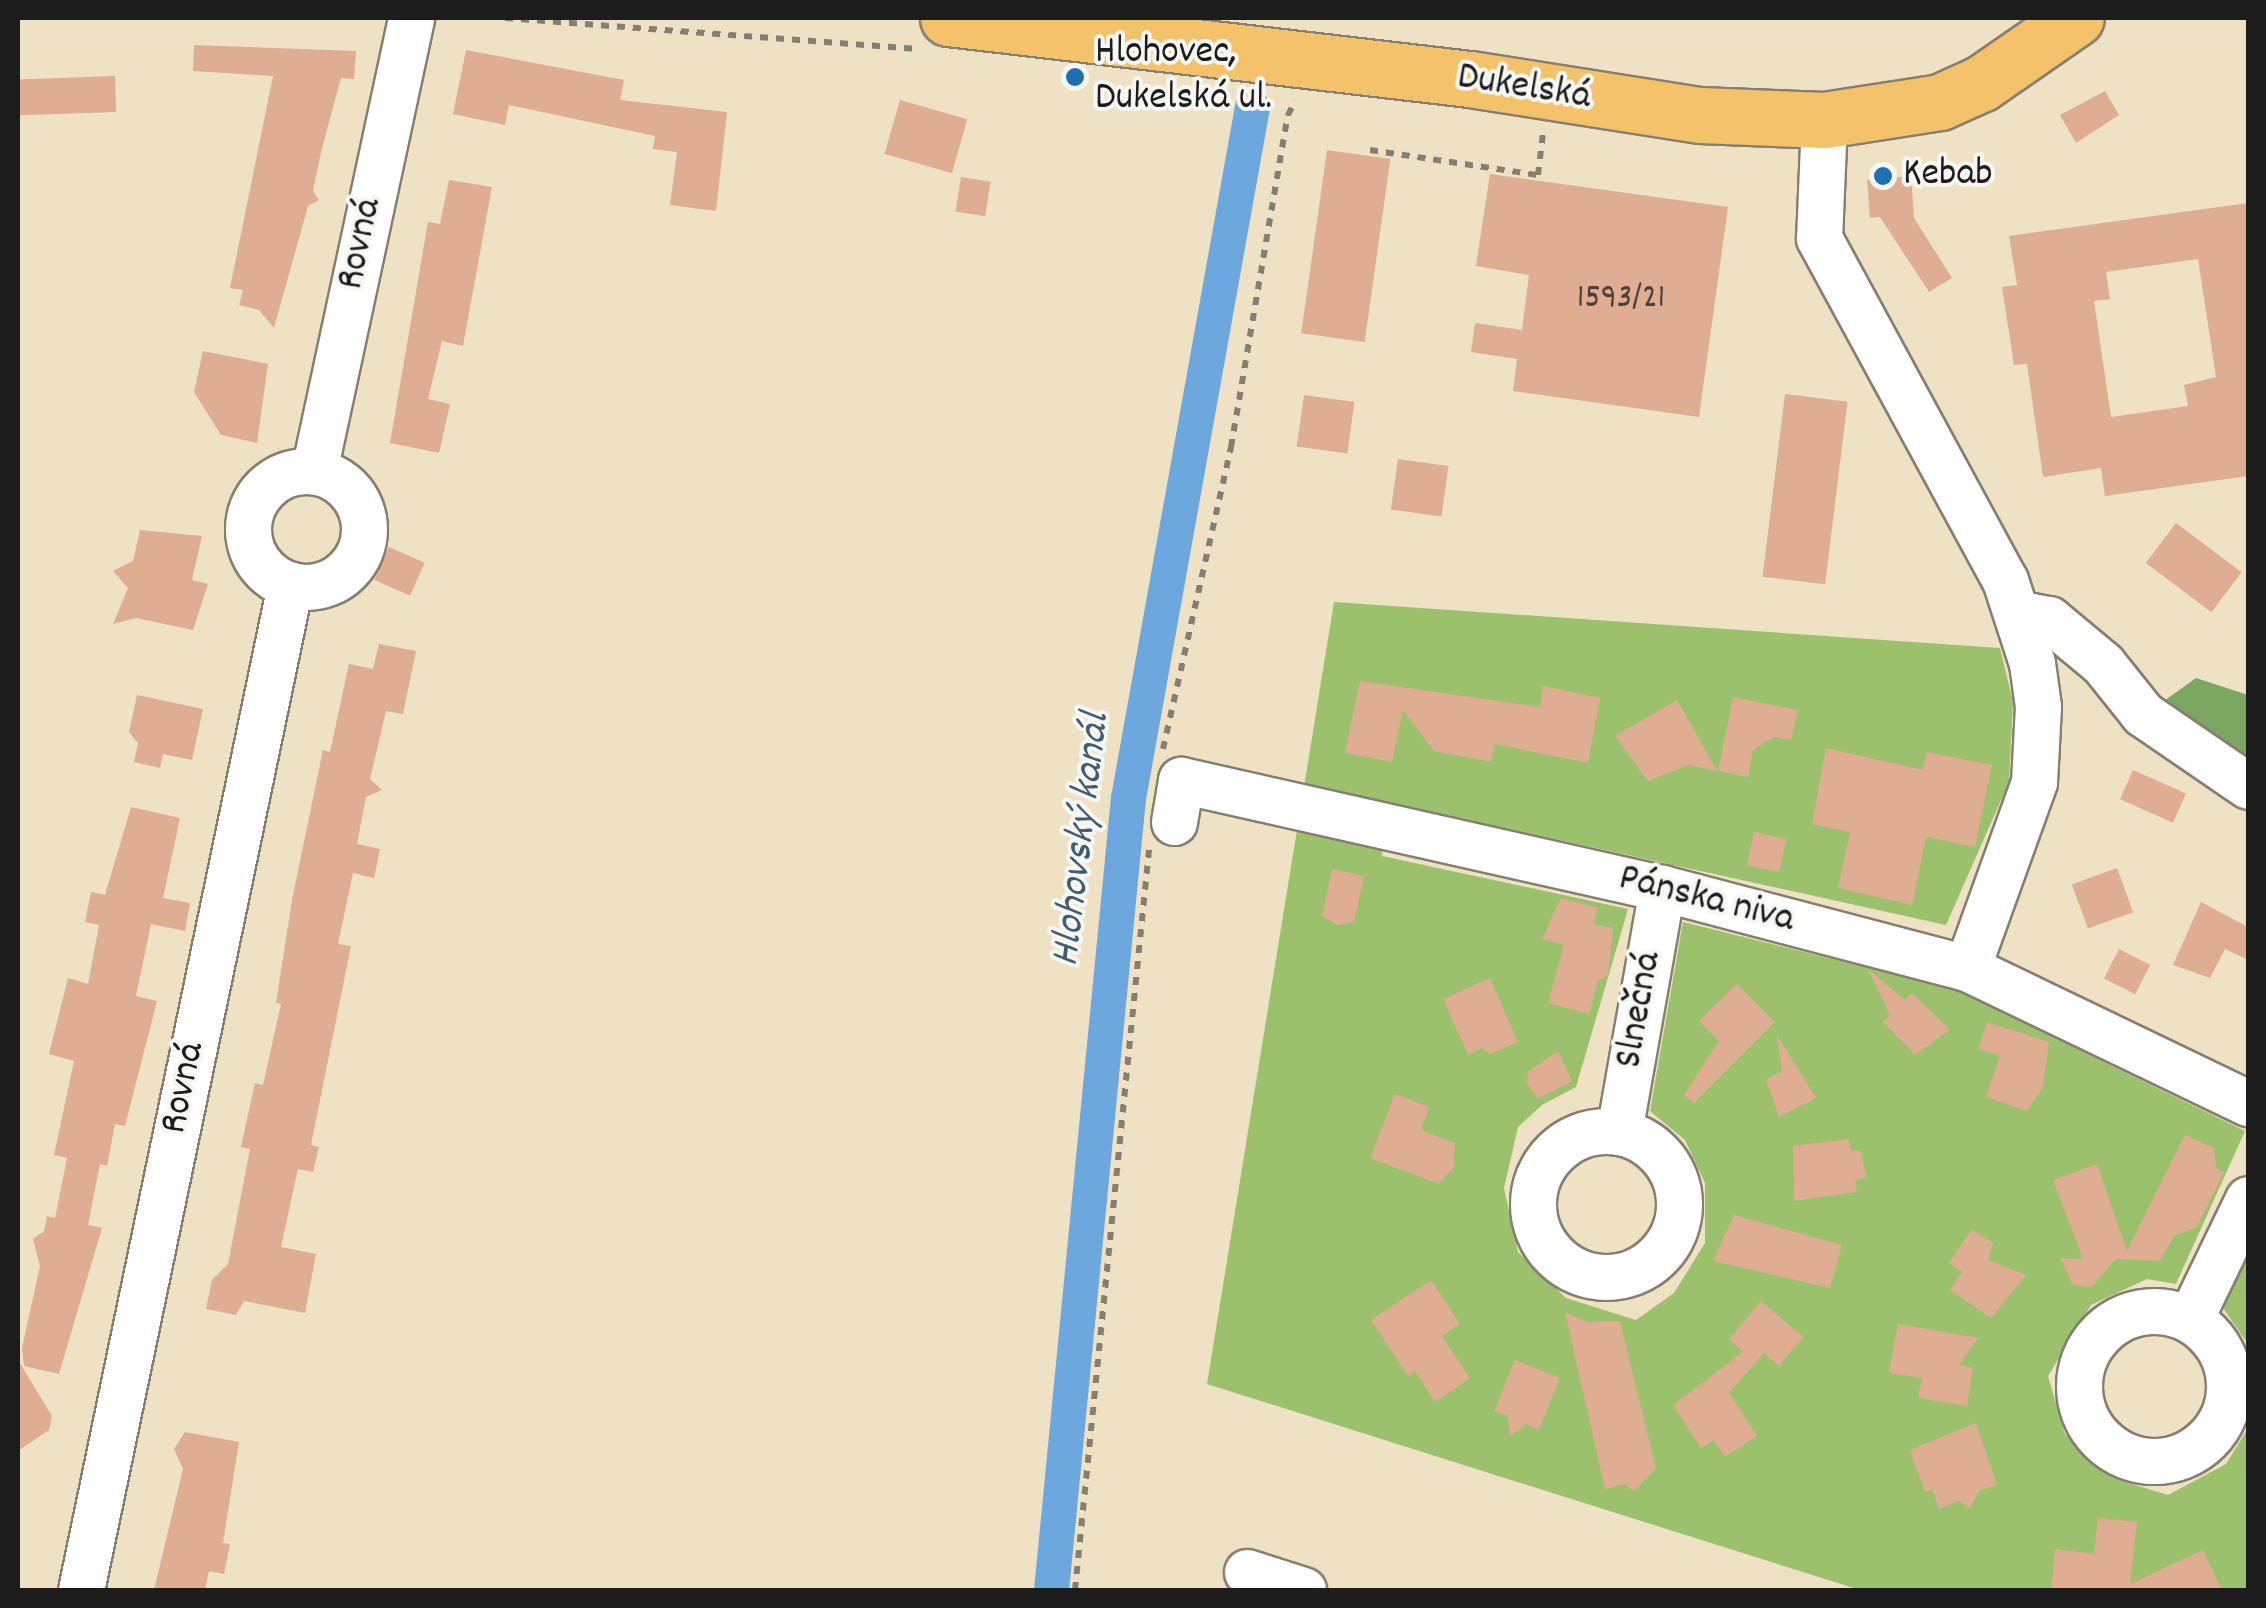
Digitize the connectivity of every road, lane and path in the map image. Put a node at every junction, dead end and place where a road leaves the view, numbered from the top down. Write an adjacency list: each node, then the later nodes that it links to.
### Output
1 (411, 18): 10 (street, Rovná)
2 (505, 18): 4 (path)
3 (2076, 18): 7 (main road, Dukelská)
4 (940, 34): 7 (main road, Dukelská)
5 (1283, 91): 6 (path)
6 (1299, 94)
7 (1824, 120): 12 (street)
8 (1544, 129): 9 (path)
9 (1370, 150)
10 (314, 471): 11 (street); 11 (street)
11 (290, 584): 22 (street, Rovná)
12 (2018, 613): 13 (street); 16 (street)
13 (2248, 786)
14 (1174, 822): 15 (street, Pánska niva)
15 (1662, 888): 16 (street, Pánska niva); 18 (street, Slnečná)
16 (1967, 968): 17 (street, Pánska niva)
17 (2248, 1103)
18 (1620, 1132)
19 (2248, 1199): 20 (street)
20 (2190, 1320)
21 (1248, 1572): 23 (street)
22 (80, 1590)
23 (1303, 1590)

